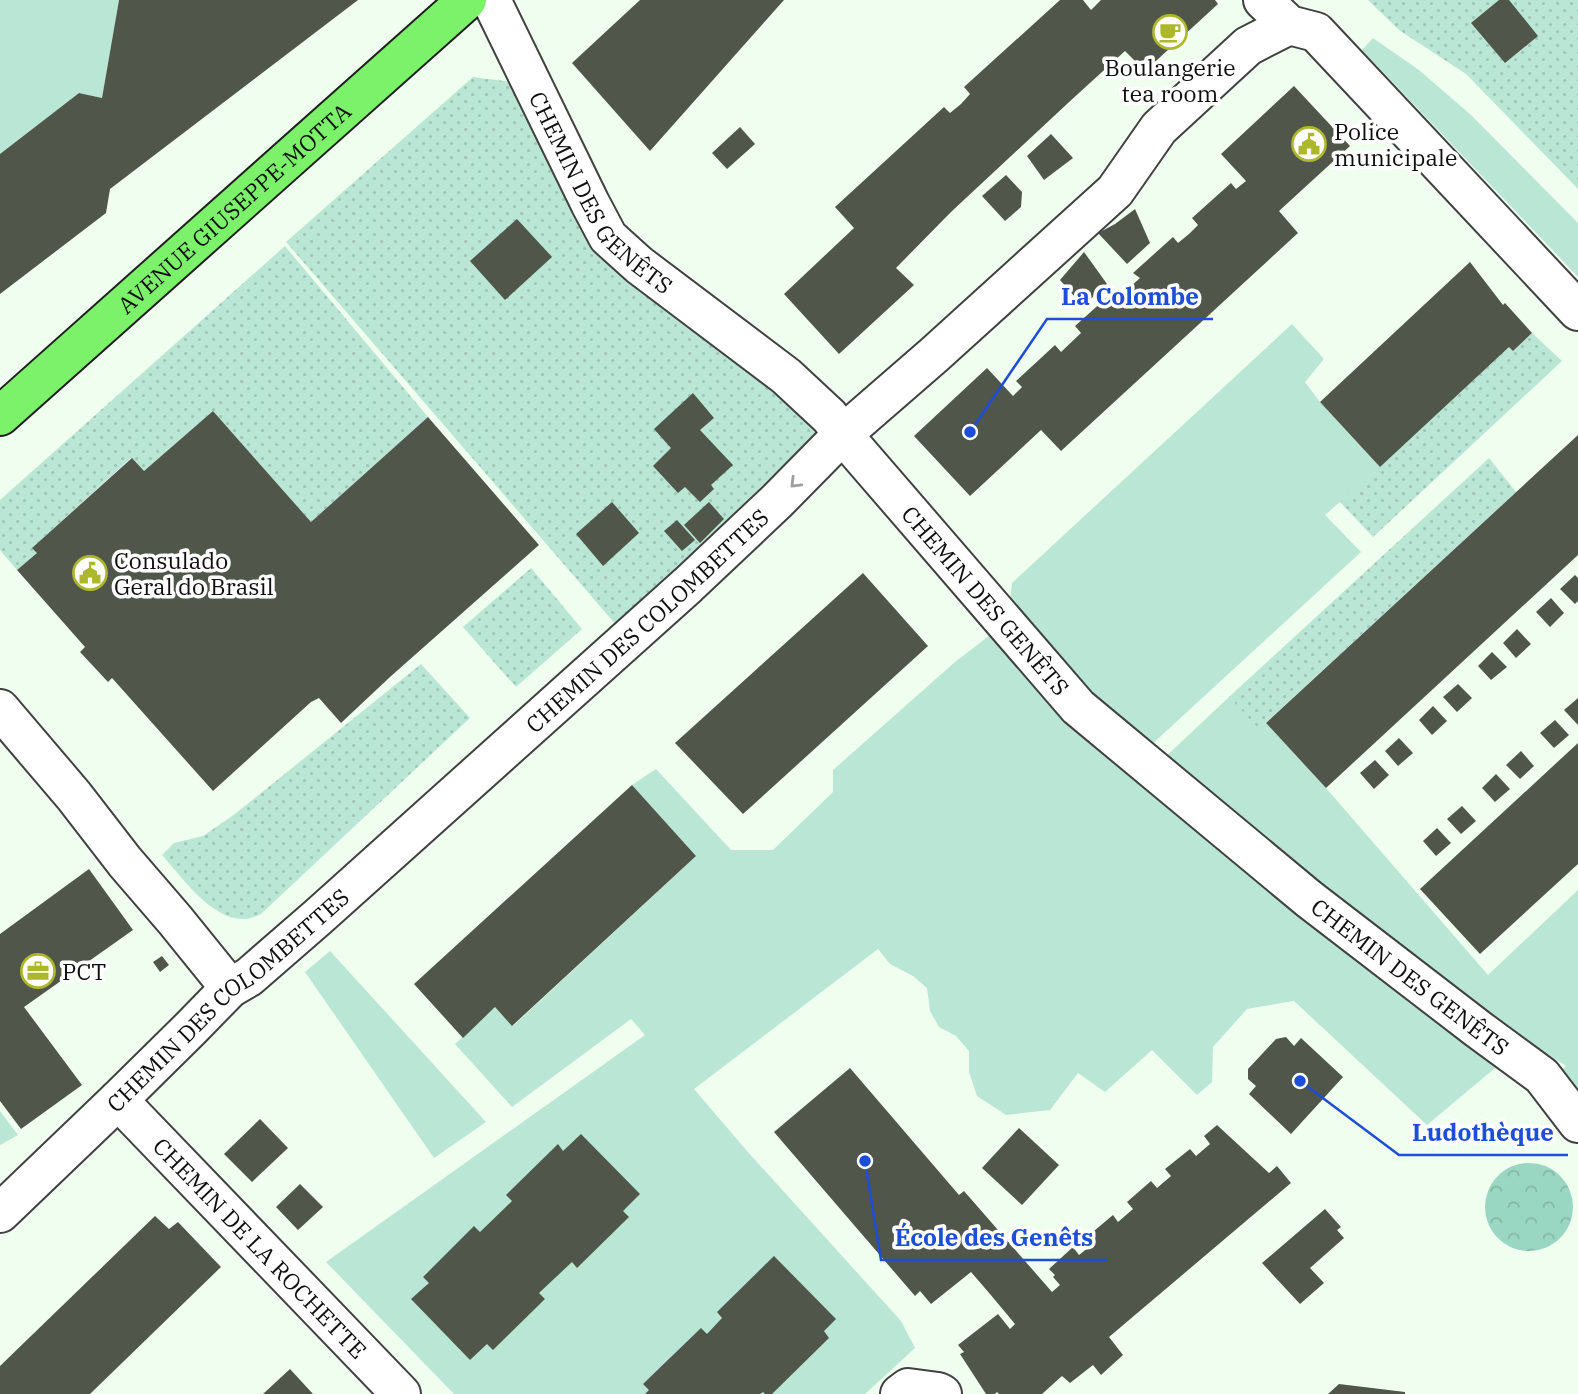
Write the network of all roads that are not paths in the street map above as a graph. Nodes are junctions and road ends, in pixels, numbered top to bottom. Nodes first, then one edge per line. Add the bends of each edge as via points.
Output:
1 (467, 0) edge
2 (491, 0) edge
3 (1276, 12) edge
4 (1578, 311) edge
5 (0, 416) edge
6 (844, 434) junction
7 (0, 709) edge
8 (230, 988) junction
9 (118, 1100) junction
10 (1578, 1123) edge
11 (0, 1213) edge
12 (401, 1394) edge

1 - 5 main road, AVENUE GIUSEPPE-MOTTA
2 - 6 street, CHEMIN DES GENÊTS via 608,237 786,376
3 - 4 street via 1316,32
3 - 6 street, CHEMIN DES COLOMBETTES via 1248,46 1159,128 1115,191
6 -> 8 street, CHEMIN DES COLOMBETTES via 688,585 250,977
6 - 10 street, CHEMIN DES GENÊTS via 1078,706 1309,899 1542,1076
7 - 8 street
8 - 9 street, CHEMIN DES COLOMBETTES
9 - 11 street, CHEMIN DES COLOMBETTES
9 - 12 street, CHEMIN DE LA ROCHETTE

